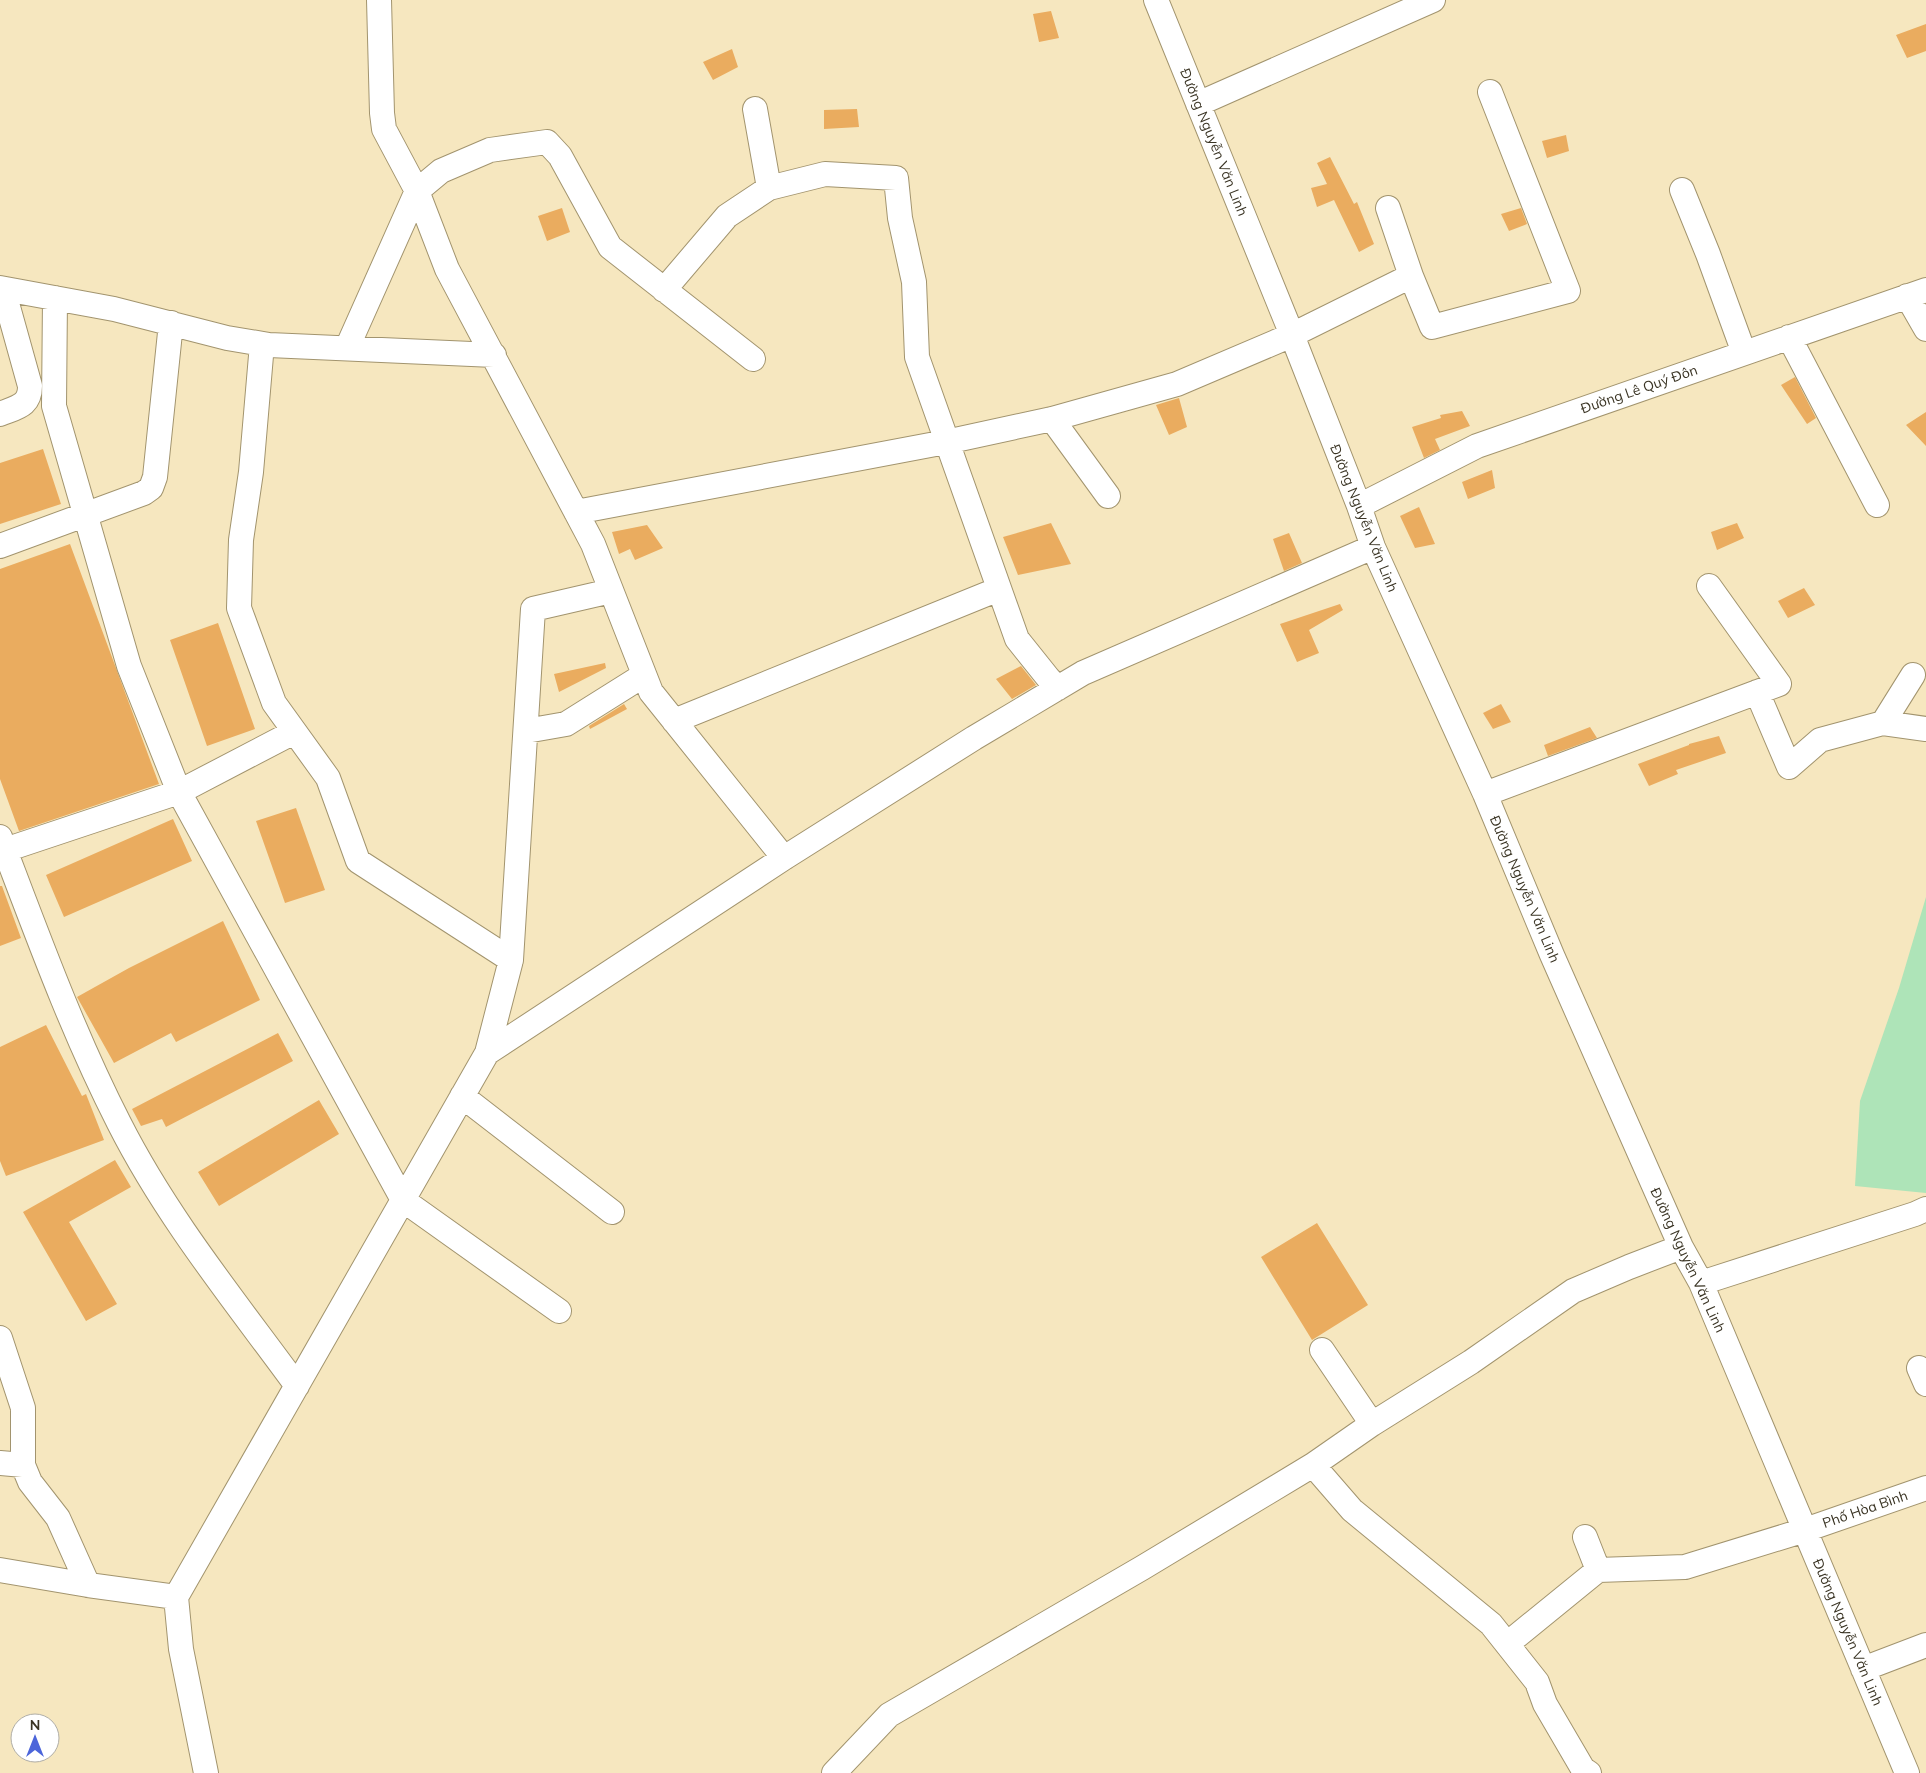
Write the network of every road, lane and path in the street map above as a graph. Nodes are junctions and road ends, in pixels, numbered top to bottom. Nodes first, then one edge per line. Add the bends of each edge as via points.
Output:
1 (379, 0) edge
2 (1156, 0) edge
3 (1433, 0) edge
4 (1490, 92) dead end
5 (1198, 104) junction
6 (755, 109) dead end
7 (769, 188) junction
8 (1682, 190) dead end
9 (417, 191) junction
10 (1388, 208) dead end
11 (1411, 276) junction
12 (1, 289) edge
13 (664, 290) junction
14 (1917, 293) edge
15 (55, 298) junction
16 (171, 323) junction
17 (1926, 329) edge
18 (1292, 335) junction
19 (1789, 337) junction
20 (262, 344) junction
21 (347, 348) junction
22 (1744, 353) junction
23 (494, 355) junction
24 (753, 359) dead end
25 (0, 414) edge
26 (1052, 419) junction
27 (946, 442) junction
28 (1108, 496) dead end
29 (1877, 504) dead end
30 (1360, 506) junction
31 (576, 512) junction
32 (86, 515) junction
33 (0, 546) edge
34 (1373, 547) junction
35 (1709, 586) dead end
36 (999, 589) junction
37 (611, 591) junction
38 (644, 675) junction
39 (1914, 675) dead end
40 (1058, 688) junction
41 (1756, 692) junction
42 (674, 721) junction
43 (1883, 723) junction
44 (1926, 729) edge
45 (526, 731) junction
46 (294, 732) junction
47 (179, 792) junction
48 (1485, 794) junction
49 (2, 844) edge
50 (784, 858) junction
51 (511, 960) junction
52 (487, 1053) junction
53 (462, 1096) junction
54 (403, 1200) junction
55 (1926, 1209) edge
56 (612, 1212) dead end
57 (1681, 1247) junction
58 (1701, 1283) junction
59 (559, 1311) dead end
60 (0, 1338) edge
61 (1322, 1350) dead end
62 (297, 1386) junction
63 (1372, 1424) junction
64 (11, 1464) edge
65 (1313, 1464) junction
66 (1926, 1488) edge
67 (1805, 1530) junction
68 (1585, 1537) dead end
69 (0, 1570) edge
70 (1598, 1570) junction
71 (88, 1585) junction
72 (176, 1597) junction
73 (1507, 1644) junction
74 (1926, 1645) edge
75 (1863, 1669) junction
76 (841, 1771) edge
77 (206, 1773) edge
78 (1589, 1773) edge
79 (1907, 1773) edge

1 - 9 street via 384,129
2 - 5 street, Đường Nguyễn Văn Linh
3 - 5 street
4 - 11 street via 1568,291 1432,327
5 - 18 street, Đường Nguyễn Văn Linh
6 - 7 street
7 - 13 street via 727,216
7 - 27 street via 825,174 896,178 900,218 914,282 917,357
8 - 22 street
9 - 13 street via 441,171 490,150 547,142 560,156 610,247
9 - 21 street
9 - 23 street via 447,269
10 - 11 street
11 - 18 street
12 - 15 street
12 - 25 street via 30,386 30,396 23,404
13 - 24 street
14 - 17 street
14 - 19 street, Đường Lê Quý Đôn
15 - 16 street
15 - 32 street via 54,406
16 - 20 street
16 - 32 street via 155,477 151,488
18 - 26 street via 1177,384
18 - 30 street, Đường Nguyễn Văn Linh
19 - 22 street, Đường Lê Quý Đôn
19 - 29 street
20 - 21 street
20 - 46 street via 251,472 241,540 239,608 274,703
21 - 23 street
22 - 30 street, Đường Lê Quý Đôn via 1477,446
23 - 31 street
26 - 27 street
26 - 28 street
27 - 31 street
27 - 36 street
30 - 34 street, Đường Nguyễn Văn Linh
31 - 37 street via 593,544
32 - 33 street
32 - 47 street via 129,666
34 - 40 street via 1083,673
34 - 48 street, Đường Nguyễn Văn Linh
35 - 41 street via 1779,684
36 - 40 street via 1017,639
36 - 42 street
37 - 38 street
37 - 45 street via 533,609
38 - 42 street via 651,692
38 - 45 street via 566,724
39 - 43 street
40 - 50 street
41 - 43 street via 1789,767 1820,740
41 - 48 street
42 - 50 street
43 - 44 street
45 - 51 street
46 - 47 street
46 - 51 street via 328,778 358,862
47 - 49 street
47 - 54 street
48 - 57 street, Đường Nguyễn Văn Linh
49 - 62 street via 66,1010 119,1124 174,1218
50 - 52 street
51 - 52 street
52 - 53 street
53 - 54 street
53 - 56 street
54 - 59 street
54 - 62 street
55 - 58 street
57 - 58 street, Đường Nguyễn Văn Linh
57 - 63 street via 1573,1291 1471,1362
58 - 67 street, Đường Nguyễn Văn Linh
60 - 64 street via 23,1408
61 - 63 street
62 - 72 street
63 - 65 street
64 - 71 street via 30,1482 58,1518
65 - 73 street via 1352,1510 1491,1624
65 - 76 street via 889,1715
66 - 67 street, Phố Hòa Bình
67 - 70 street, Phố Hòa Bình via 1685,1566
67 - 75 street, Đường Nguyễn Văn Linh
68 - 70 street
69 - 71 street
70 - 73 street
71 - 72 street
72 - 77 street via 181,1649
73 - 78 street via 1537,1682 1545,1704
74 - 75 street
75 - 79 street, Đường Nguyễn Văn Linh

